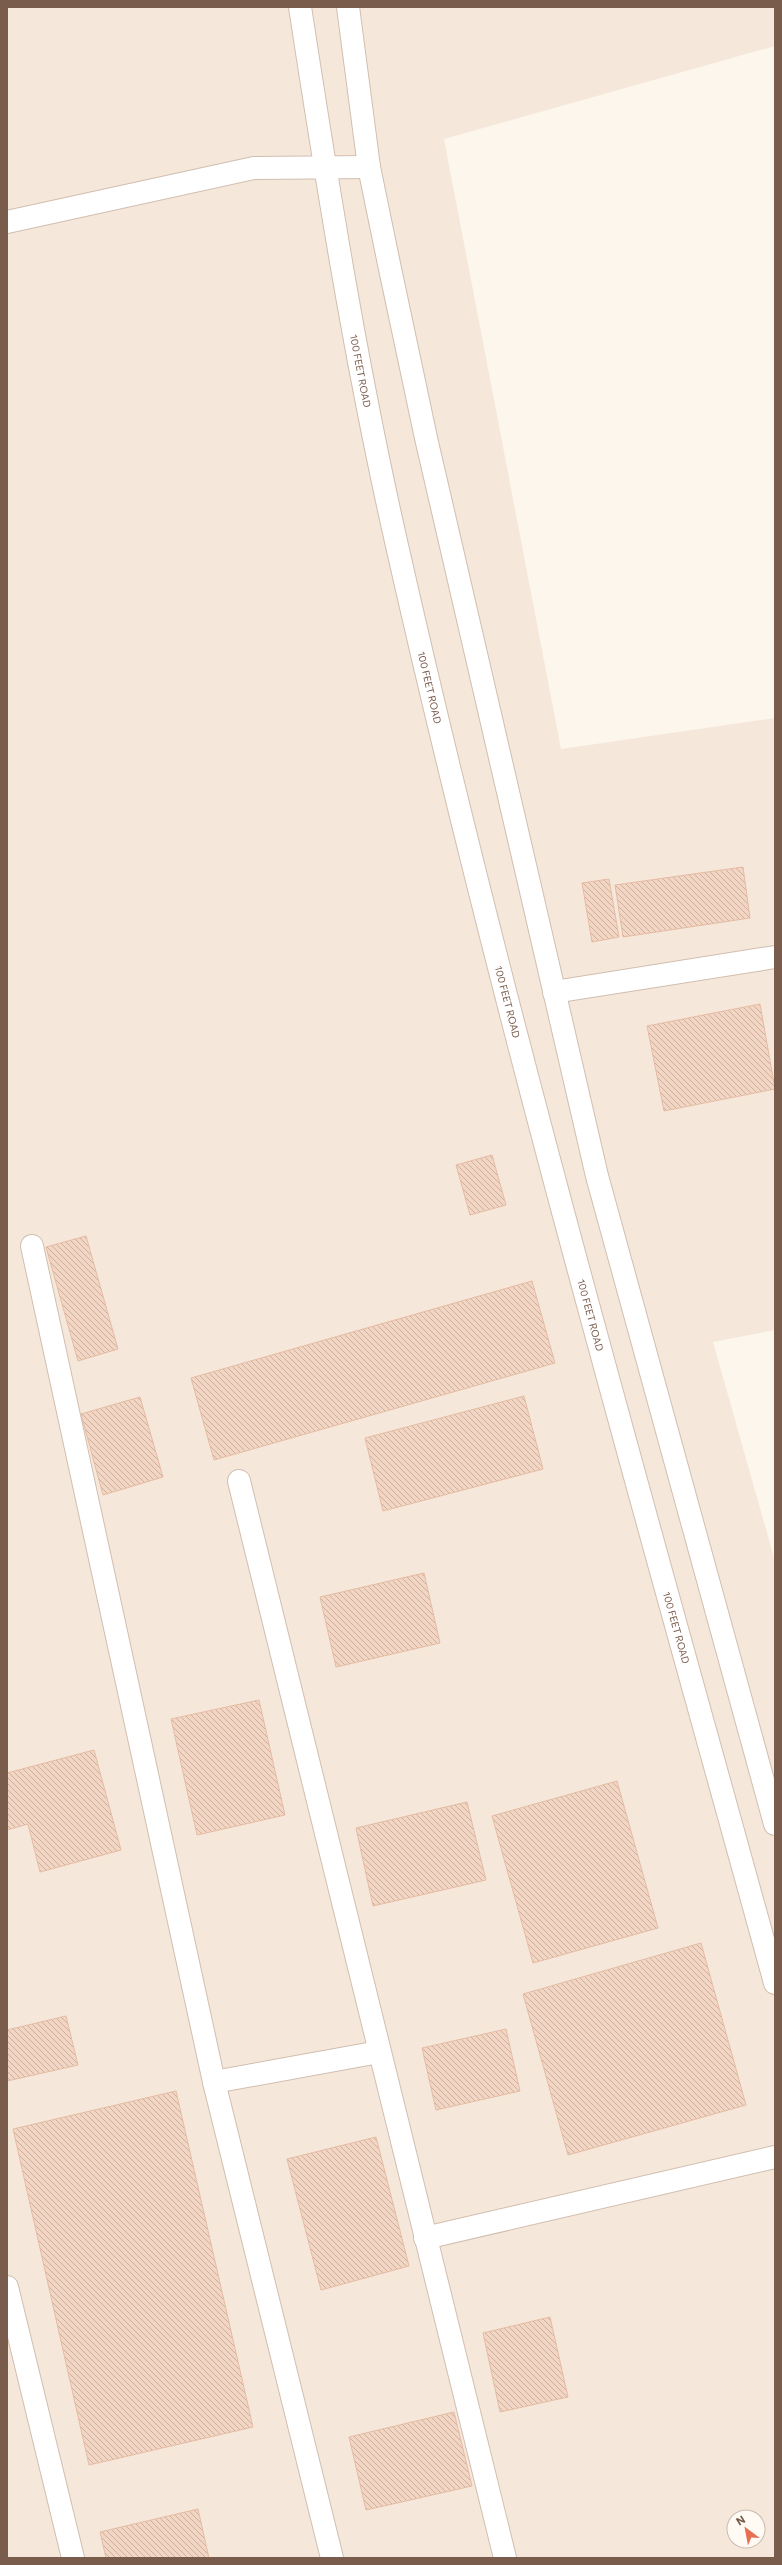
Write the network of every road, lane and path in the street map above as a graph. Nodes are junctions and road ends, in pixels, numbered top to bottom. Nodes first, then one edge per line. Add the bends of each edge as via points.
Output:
1 (300, 7) edge
2 (348, 7) edge
3 (324, 167) junction
4 (369, 167) junction
5 (7, 222) edge
6 (775, 957) edge
7 (554, 992) junction
8 (32, 1246) dead end
9 (239, 1481) dead end
10 (775, 1824) edge
11 (775, 1983) edge
12 (379, 2052) junction
13 (214, 2082) junction
14 (775, 2157) edge
15 (425, 2238) junction
16 (7, 2287) edge
17 (74, 2558) edge
18 (332, 2558) edge
19 (505, 2558) edge

1 - 3 street, 100 FEET ROAD
2 - 4 street
3 - 4 street
3 - 5 street via 254,168
3 - 11 street, 100 FEET ROAD via 397,546 468,846 535,1112
4 - 7 street via 426,438
6 - 7 street
7 - 10 street via 597,1176
8 - 13 street
9 - 12 street
12 - 13 street
12 - 15 street
13 - 18 street
14 - 15 street
15 - 19 street
16 - 17 street

